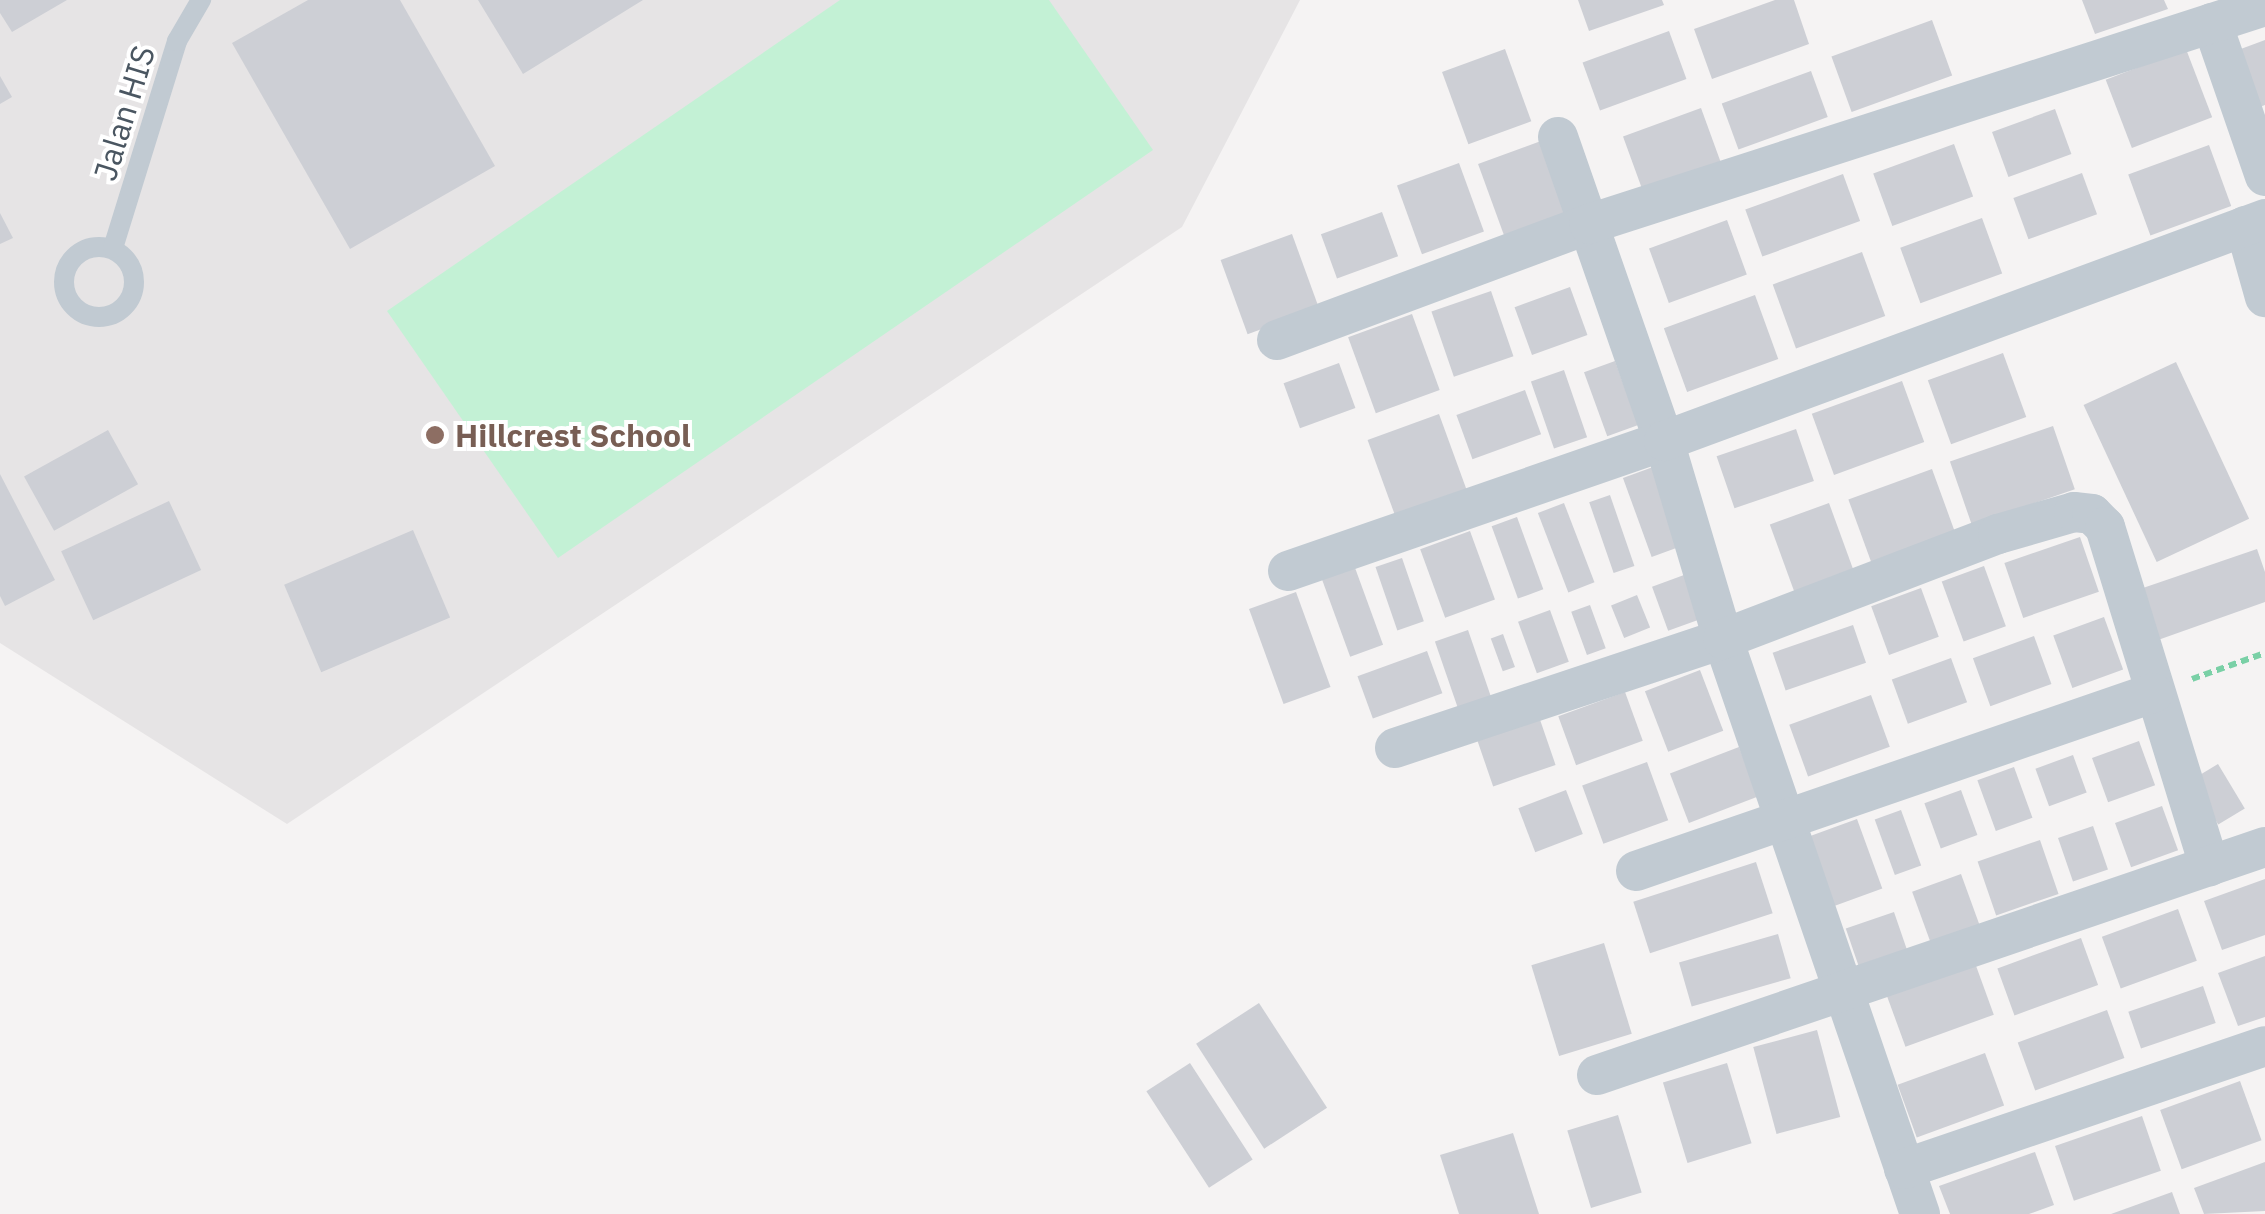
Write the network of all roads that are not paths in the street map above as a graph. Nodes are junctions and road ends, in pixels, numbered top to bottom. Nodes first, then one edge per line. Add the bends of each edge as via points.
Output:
1 (201, 0) edge
2 (2265, 6) edge
3 (2212, 22) junction
4 (1558, 137) dead end
5 (2265, 176) edge
6 (2255, 222) edge
7 (1589, 224) junction
8 (113, 248) dead end
9 (2265, 297) edge
10 (1277, 340) dead end
11 (1664, 442) junction
12 (1288, 571) dead end
13 (1723, 639) junction
14 (2153, 693) junction
15 (1394, 748) dead end
16 (1785, 821) junction
17 (2265, 846) edge
18 (2209, 866) junction
19 (1636, 872) dead end
20 (1843, 993) junction
21 (2265, 1046) edge
22 (1597, 1075) dead end
23 (1904, 1169) junction
24 (1920, 1214) edge

1 - 8 lane, Jalan HIS via 177,41
2 - 3 street
3 - 5 street
3 - 7 street
4 - 7 street
6 - 9 street
6 - 11 street
7 - 10 street
7 - 11 street
11 - 12 street
11 - 13 street
13 - 14 street via 1998,534 2092,514 2105,527
13 - 15 street
13 - 16 street
14 - 16 street
14 - 18 street
16 - 19 street
16 - 20 street
17 - 18 street
18 - 20 street
20 - 22 street
20 - 23 street
21 - 23 street
23 - 24 street

